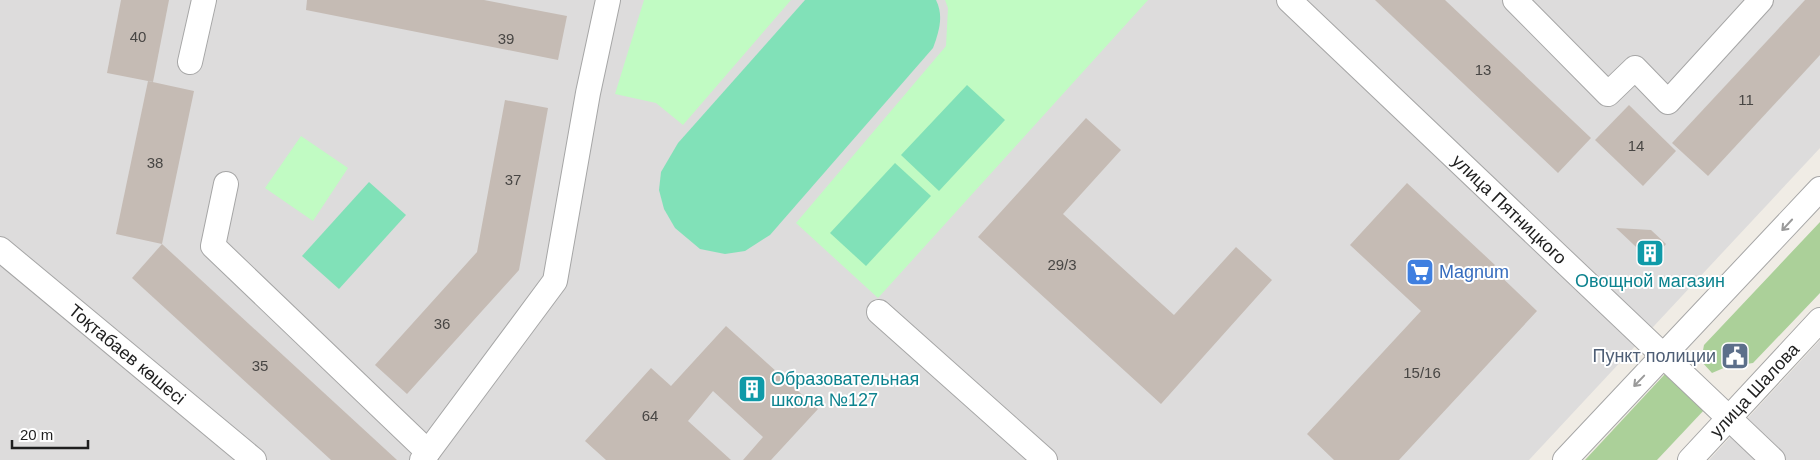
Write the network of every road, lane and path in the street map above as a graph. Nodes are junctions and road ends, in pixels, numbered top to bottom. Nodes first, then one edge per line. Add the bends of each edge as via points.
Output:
1 (204, 0) edge
2 (607, 0) edge
3 (1289, 0) edge
4 (1516, 0) edge
5 (1761, 0) edge
6 (190, 62) dead end
7 (226, 184) dead end
8 (1820, 189) edge
9 (0, 249) edge
10 (879, 312) dead end
11 (1820, 320) edge
12 (1664, 356) junction
13 (1729, 419) junction
14 (425, 456) edge
15 (254, 460) edge
16 (1045, 460) edge
17 (1565, 460) edge
18 (1690, 460) edge
19 (1773, 460) edge

1 - 6 street
2 - 14 street via 555,281
3 - 12 street, улица Пятницкого
4 - 5 street via 1608,94 1635,68 1668,102
7 - 14 street via 213,246
8 -> 12 street
9 - 15 street, Тоқтабаев көшесі
10 - 16 street
11 - 13 street, улица Шалова
12 - 13 street, улица Пятницкого
12 -> 17 street
13 - 18 street, улица Шалова
13 - 19 street, улица Пятницкого

